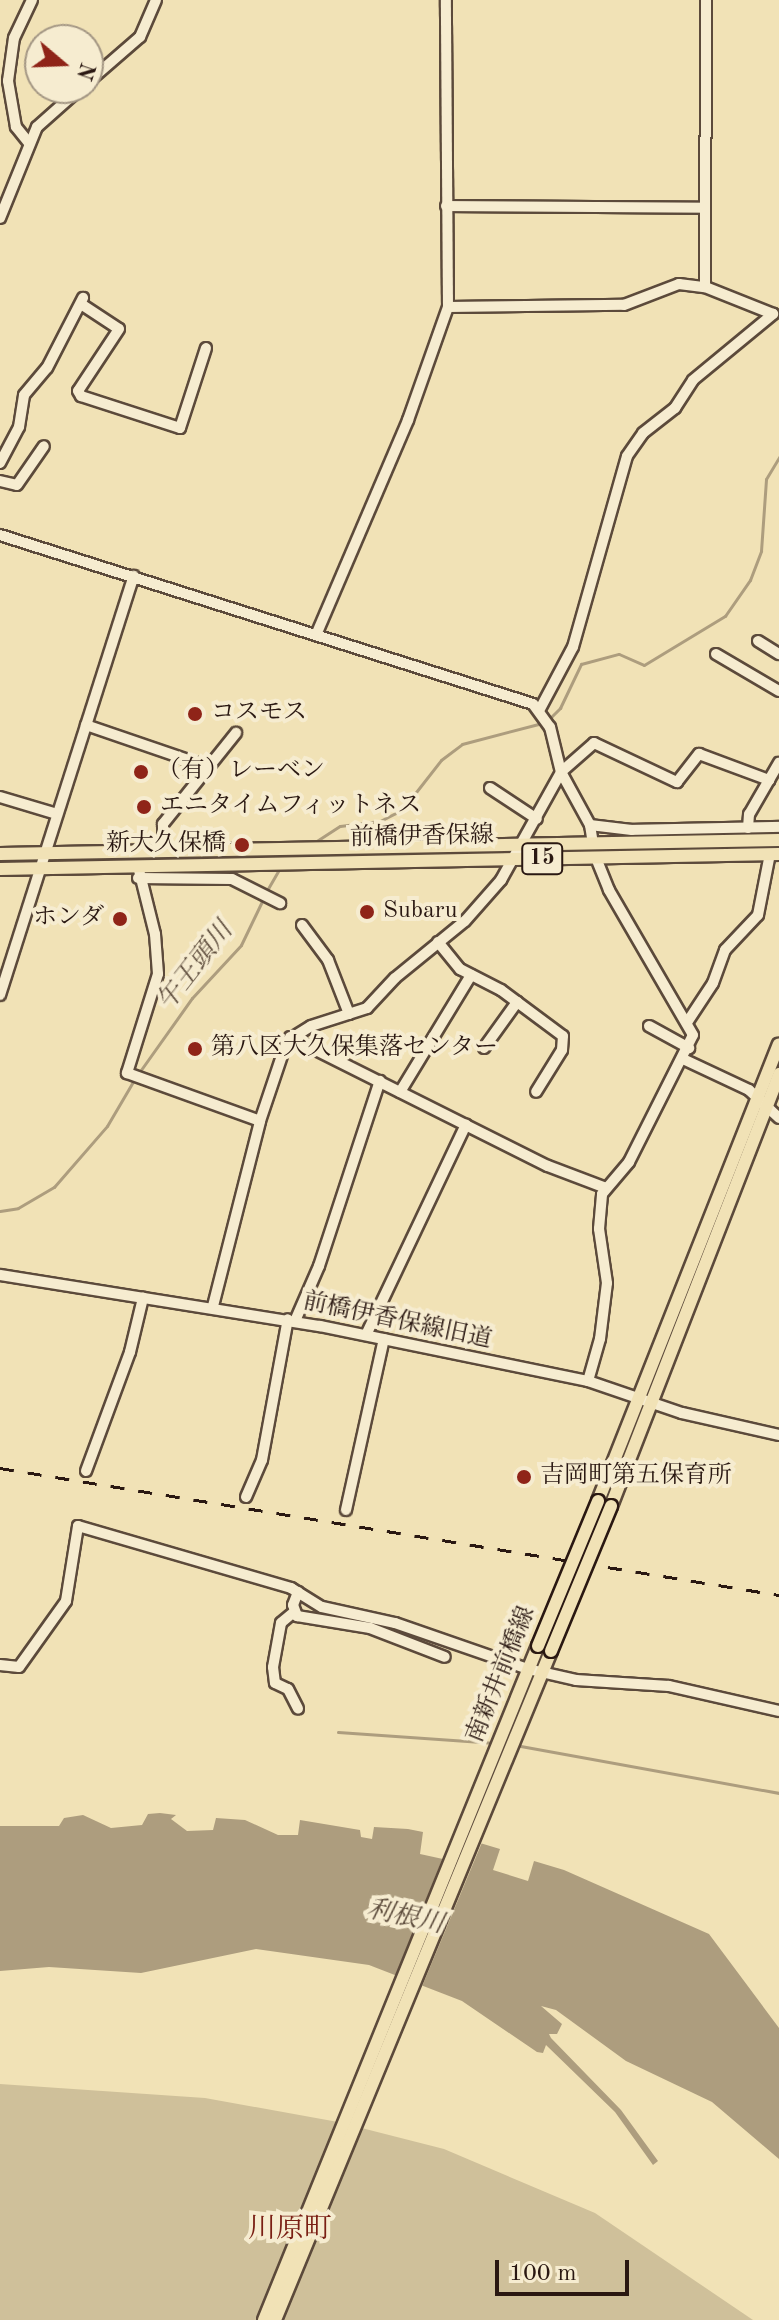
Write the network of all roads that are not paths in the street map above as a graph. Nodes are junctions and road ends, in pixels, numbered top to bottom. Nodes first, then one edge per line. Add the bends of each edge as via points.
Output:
1 (32, 0) edge
2 (156, 0) edge
3 (446, 0) edge
4 (706, 0) edge
5 (5, 56) edge
6 (104, 68) edge
7 (62, 104) edge
8 (29, 143) junction
9 (446, 206) junction
10 (705, 208) junction
11 (0, 218) edge
12 (705, 287) junction
13 (448, 307) junction
14 (776, 313) edge
15 (206, 348) dead end
16 (44, 446) dead end
17 (0, 463) edge
18 (1, 485) edge
19 (0, 535) edge
20 (134, 576) junction
21 (316, 635) junction
22 (758, 641) dead end
23 (716, 654) dead end
24 (779, 654) edge
25 (779, 691) edge
26 (542, 711) junction
27 (86, 725) junction
28 (236, 733) dead end
29 (779, 763) edge
30 (209, 767) junction
31 (561, 772) junction
32 (769, 780) junction
33 (490, 788) dead end
34 (0, 797) edge
35 (57, 814) junction
36 (537, 819) junction
37 (590, 825) junction
38 (779, 827) edge
39 (748, 828) junction
40 (779, 840) edge
41 (522, 844) junction
42 (593, 844) junction
43 (163, 852) junction
44 (45, 853) junction
45 (0, 854) edge
46 (774, 854) edge
47 (596, 857) junction
48 (513, 859) junction
49 (40, 868) junction
50 (0, 869) edge
51 (138, 872) junction
52 (280, 903) dead end
53 (302, 925) dead end
54 (438, 942) junction
55 (471, 975) junction
56 (0, 995) edge
57 (517, 1002) junction
58 (349, 1014) junction
59 (688, 1021) junction
60 (649, 1026) dead end
61 (290, 1037) junction
62 (779, 1045) edge
63 (484, 1048) dead end
64 (689, 1048) junction
65 (683, 1059) junction
66 (779, 1074) edge
67 (380, 1081) junction
68 (400, 1092) junction
69 (536, 1092) dead end
70 (762, 1102) junction
71 (779, 1118) edge
72 (260, 1121) junction
73 (466, 1124) junction
74 (606, 1188) junction
75 (0, 1275) edge
76 (143, 1298) junction
77 (213, 1306) junction
78 (292, 1320) junction
79 (366, 1335) junction
80 (384, 1339) junction
81 (588, 1381) junction
82 (640, 1398) junction
83 (653, 1402) junction
84 (779, 1435) edge
85 (86, 1471) dead end
86 (246, 1497) dead end
87 (346, 1510) dead end
88 (298, 1592) junction
89 (294, 1612) junction
90 (445, 1657) dead end
91 (0, 1665) edge
92 (528, 1669) junction
93 (542, 1673) junction
94 (298, 1709) dead end
95 (779, 1711) edge
96 (264, 2320) edge
97 (275, 2320) edge

1 - 5 street
2 - 6 street via 140,37
3 - 9 street
4 - 10 street
5 - 8 street via 13,119
7 - 8 street
8 - 11 street
9 - 10 street
9 - 13 street
10 - 12 street
12 - 13 street via 679,284 624,305
12 - 14 street
13 - 21 street via 408,420
14 - 26 street via 693,380 675,408 643,433 627,456 573,647
15 - 17 street via 180,428 81,396 78,391 119,329 82,301 47,368 24,395 19,425
16 - 18 street via 17,485
19 - 20 street
20 - 21 street
20 - 27 street
21 - 26 street
22 - 24 street
23 - 25 street
26 - 31 street
27 - 30 street
27 - 35 street
28 - 30 street
29 - 32 street
30 - 43 street via 163,824
31 - 32 street via 594,743 677,782 695,754
31 - 36 street
31 - 37 street
32 - 39 street via 749,814
33 - 36 street
34 - 35 street
35 - 44 street
36 - 41 street
37 - 39 street via 632,830
37 - 42 street
38 - 39 street
40 - 42 main road, 前橋伊香保線 / 15
41 - 42 main road, 前橋伊香保線 / 15
41 - 43 main road, 前橋伊香保線 / 15
41 - 48 street
43 - 44 main road, 15
44 - 45 main road, 15
44 - 49 street
46 - 47 main road, 前橋伊香保線 / 15
46 - 59 street via 758,915 725,950 713,983
47 - 48 main road, 前橋伊香保線 / 15
47 - 59 street via 609,890
48 - 51 main road, 前橋伊香保線 / 15 via 270,862
48 - 54 street via 468,917
49 - 50 main road, 15
49 - 51 main road, 15
49 - 56 street
51 - 52 street via 232,879
51 - 72 street via 155,934 158,974 129,1056 130,1074
53 - 58 street via 328,960
54 - 55 street
54 - 58 street via 367,1008
55 - 57 street
55 - 68 street
57 - 63 street
57 - 69 street via 564,1039
58 - 61 street
59 - 64 street via 693,1035
60 - 64 street
61 - 67 street
61 - 72 street
62 - 70 main road, 南新井前橋線
64 - 65 street
65 - 70 street
65 - 74 street via 629,1162
66 - 70 main road, 南新井前橋線
67 - 68 street
67 - 78 street via 319,1266
68 - 73 street
70 - 71 street
70 - 82 main road, 南新井前橋線
70 - 83 main road, 南新井前橋線
72 - 77 street
73 - 74 street via 548,1166
73 - 79 street
74 - 81 street via 598,1218 607,1283 605,1311
75 - 76 street, 前橋伊香保線旧道
76 - 77 street, 前橋伊香保線旧道
76 - 85 street via 130,1352
77 - 78 street, 前橋伊香保線旧道
78 - 79 street, 前橋伊香保線旧道
78 - 86 street via 262,1460
79 - 80 street, 前橋伊香保線旧道
80 - 81 street, 前橋伊香保線旧道
80 - 87 street
81 - 82 street, 前橋伊香保線旧道
82 - 83 street, 前橋伊香保線旧道
82 - 92 main road, 南新井前橋線, bridge
83 - 84 street, 前橋伊香保線旧道
83 - 93 main road, 南新井前橋線, bridge
88 - 89 street
88 - 91 street via 78,1526 66,1601 19,1667
88 - 92 street via 331,1609 395,1623
89 - 90 street via 309,1620 370,1628
89 - 94 street via 281,1623 273,1667 275,1683 288,1689
92 - 93 street
92 - 96 main road, 南新井前橋線
93 - 95 street via 669,1686
93 - 97 main road, 南新井前橋線

